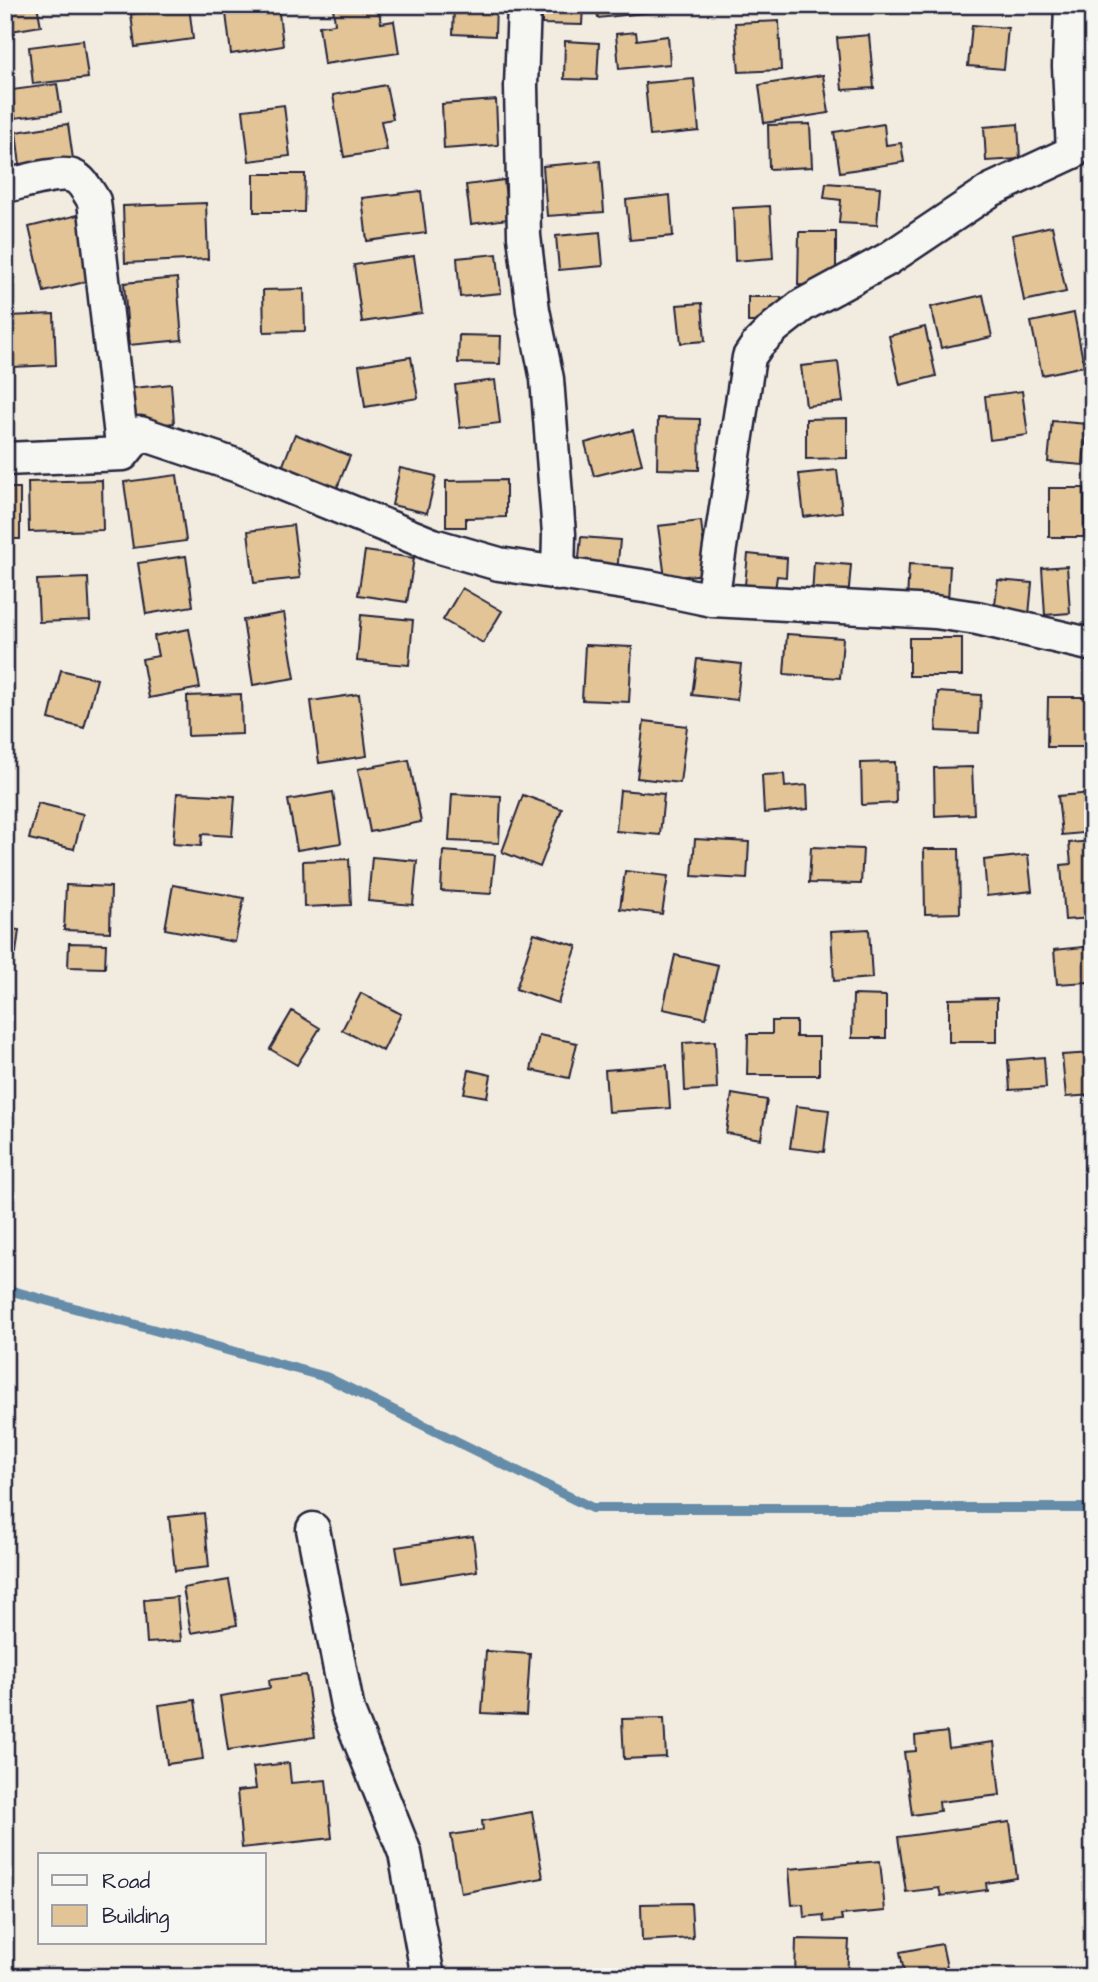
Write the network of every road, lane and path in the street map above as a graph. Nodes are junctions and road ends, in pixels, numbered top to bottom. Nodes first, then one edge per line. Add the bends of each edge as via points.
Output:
1 (524, 5) edge
2 (1071, 5) edge
3 (1093, 121) edge
4 (1073, 152) junction
5 (5, 186) edge
6 (123, 454) junction
7 (5, 459) edge
8 (558, 574) junction
9 (712, 600) junction
10 (1093, 645) edge
11 (313, 1529) dead end
12 (428, 1977) edge

1 - 8 street via 524,236 547,379
2 - 4 street
3 - 4 street
4 - 9 street via 990,190 888,259 803,305 758,344 749,357
5 - 6 street via 74,176 94,201
6 - 7 street
6 - 8 street via 140,433 238,466 433,545 499,564
8 - 9 street
9 - 10 street via 935,612
11 - 12 street via 348,1712 405,1853

